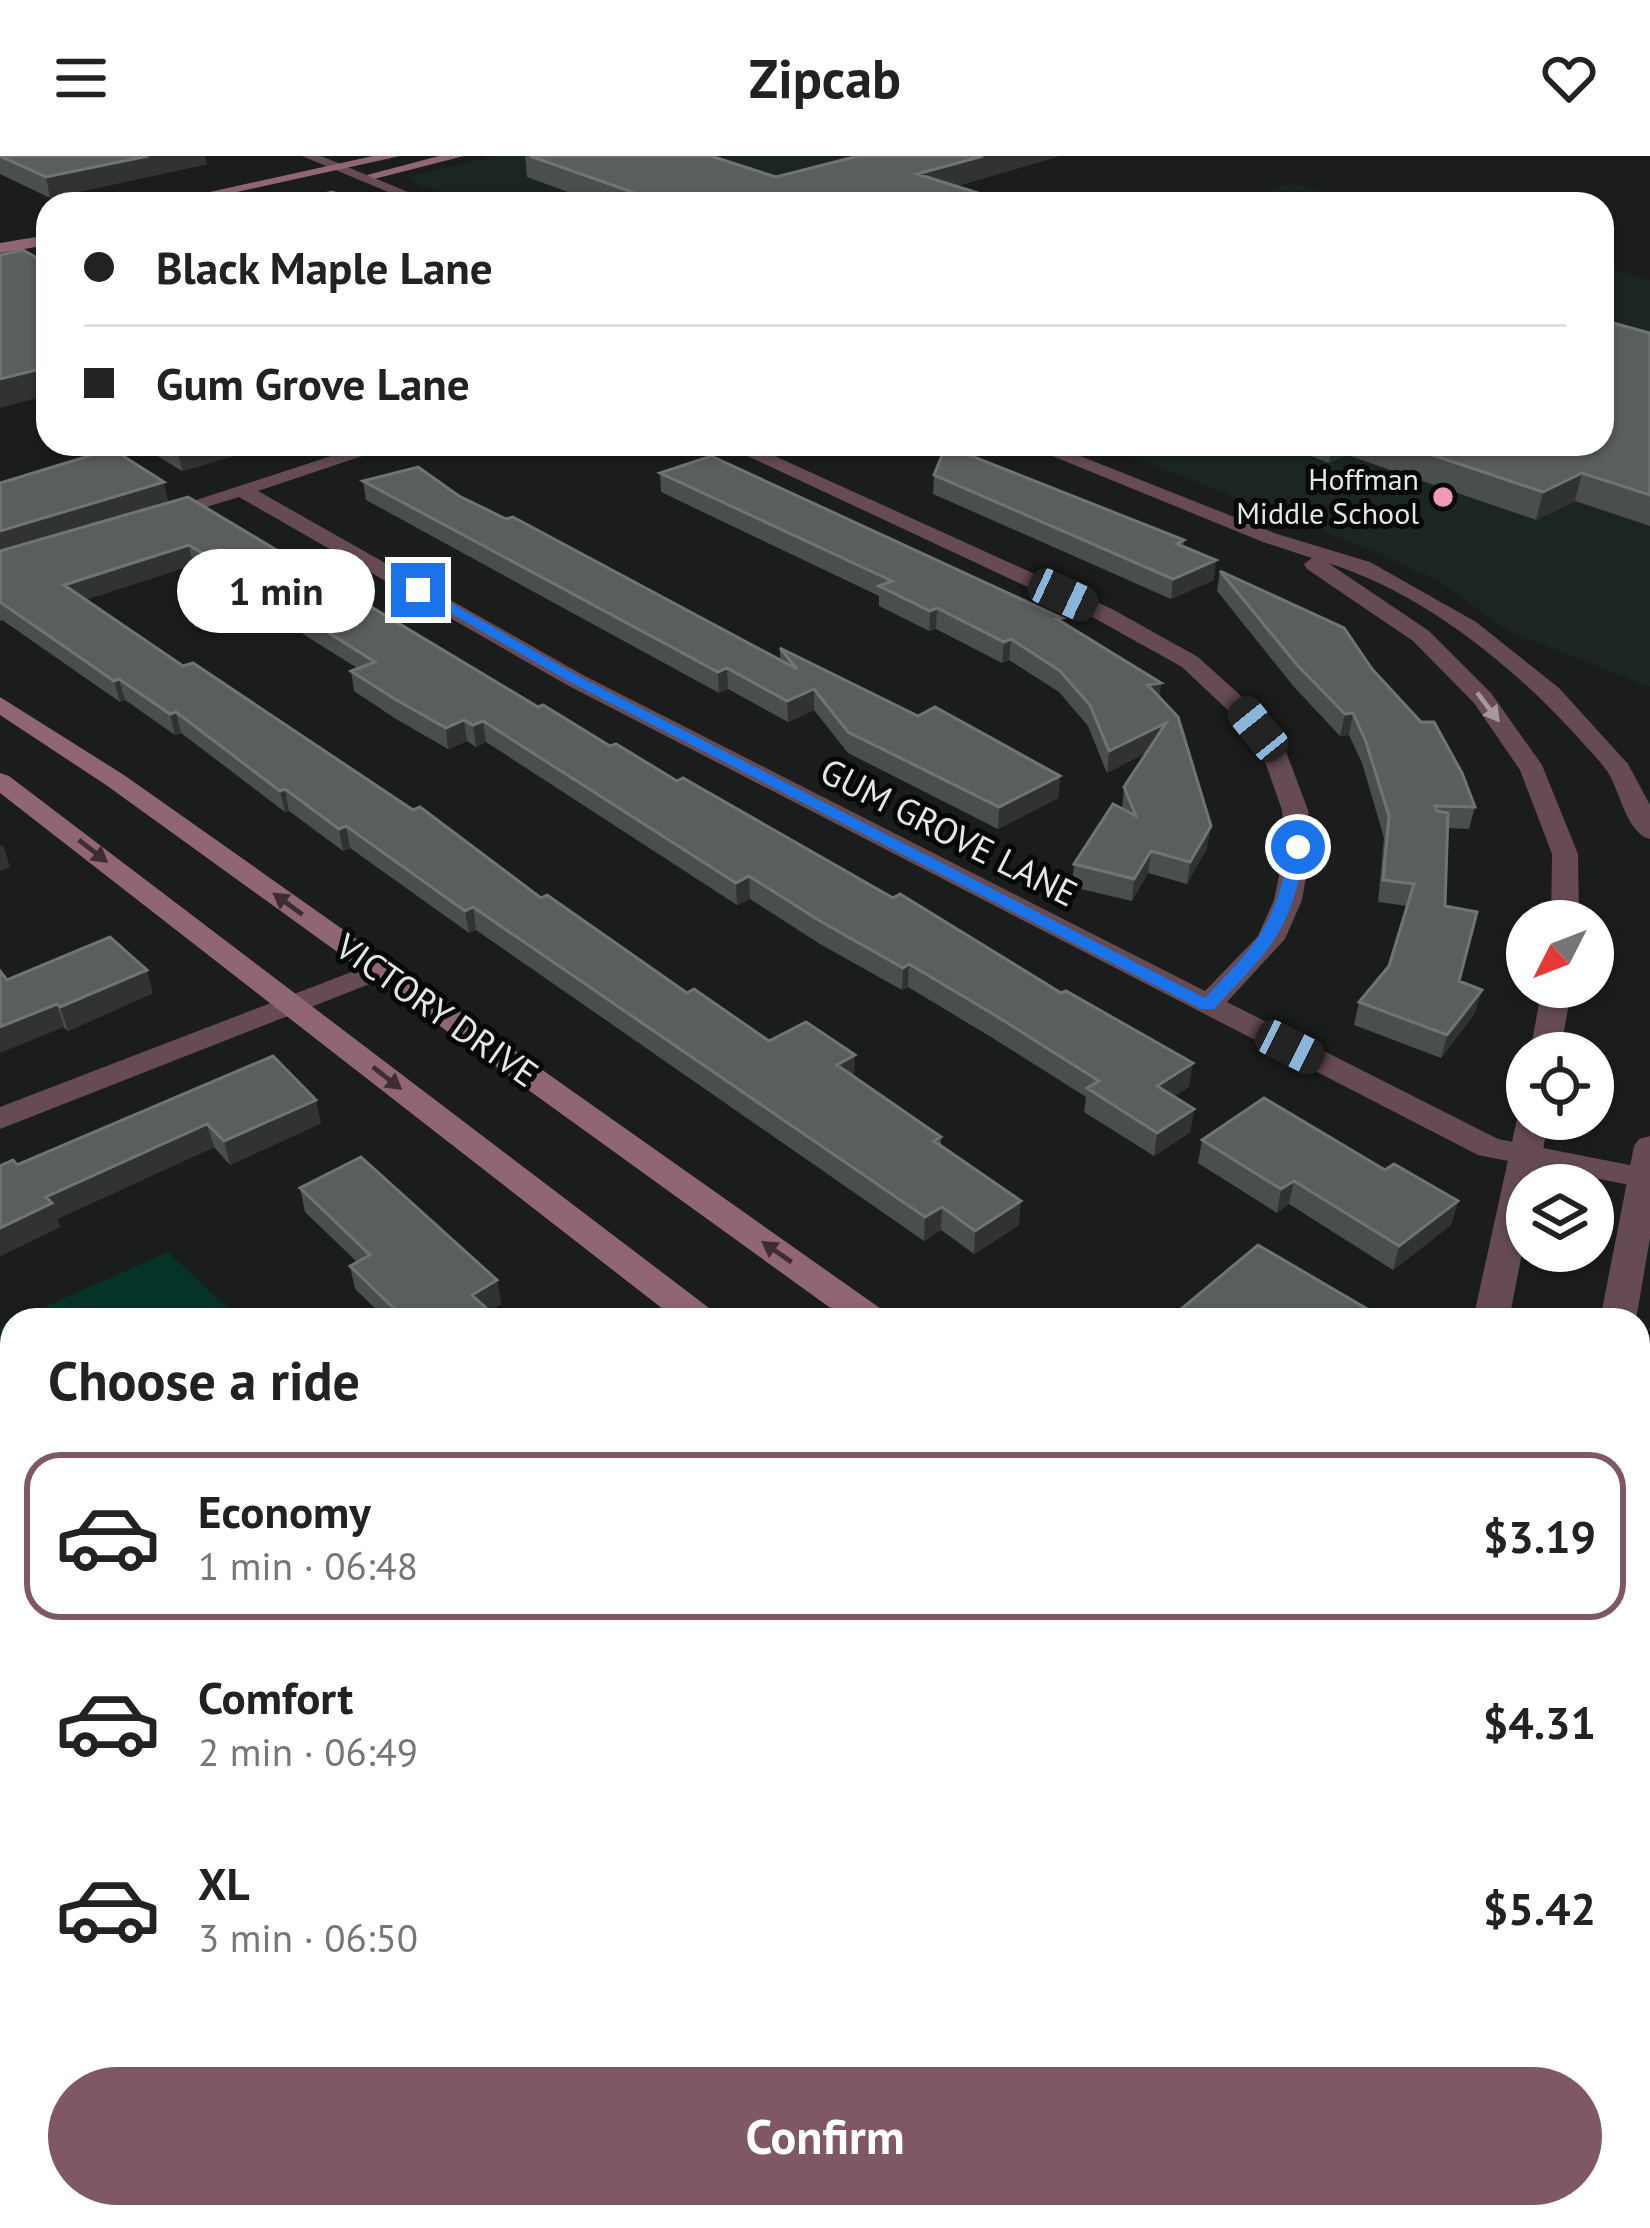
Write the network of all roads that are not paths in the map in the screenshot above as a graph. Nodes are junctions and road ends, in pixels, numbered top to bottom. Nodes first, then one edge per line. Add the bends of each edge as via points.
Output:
1 (310, 156) edge
2 (393, 156) edge
3 (457, 156) edge
4 (340, 168) junction
5 (364, 178) junction
6 (221, 192) edge
7 (296, 192) edge
8 (400, 192) edge
9 (36, 226) edge
10 (0, 231) edge
11 (36, 242) edge
12 (0, 248) edge
13 (350, 456) edge
14 (758, 456) edge
15 (1063, 456) edge
16 (241, 490) junction
17 (132, 524) edge
18 (1270, 538) junction
19 (1362, 567) junction
20 (1336, 577) junction
21 (1506, 657) junction
22 (1451, 666) junction
23 (0, 704) edge
24 (0, 781) edge
25 (1650, 831) edge
26 (1564, 900) edge
27 (380, 970) junction
28 (294, 1006) junction
29 (1208, 1006) junction
30 (0, 1119) edge
31 (1530, 1140) edge
32 (1527, 1156) junction
33 (1648, 1162) edge
34 (685, 1308) edge
35 (855, 1308) edge
36 (1494, 1308) edge
37 (1620, 1308) edge

1 - 4 street
2 - 4 main road
3 - 5 main road
4 - 5 street
4 - 6 main road
5 - 7 main road
5 - 8 street
9 - 10 main road
11 - 12 main road
13 - 16 street
14 - 29 street via 1104,614 1190,662 1274,749 1295,810 1288,900 1270,939
15 - 18 street
16 - 17 street
16 - 29 street, GUM GROVE LANE via 575,680
18 - 19 street
18 - 20 street
19 - 20 street
19 - 21 street
20 - 22 street
21 - 22 street
21 - 25 street via 1551,692 1619,769
22 -> 26 street via 1533,770 1565,854
27 -> 23 main road, VICTORY DRIVE
24 -> 28 main road
27 - 28 street
35 -> 27 main road, VICTORY DRIVE
28 - 30 street
28 -> 34 main road
29 - 32 street, GUM GROVE LANE via 1489,1148
31 - 32 street
32 - 33 street, GUM GROVE LANE
32 - 36 street
33 - 37 street

